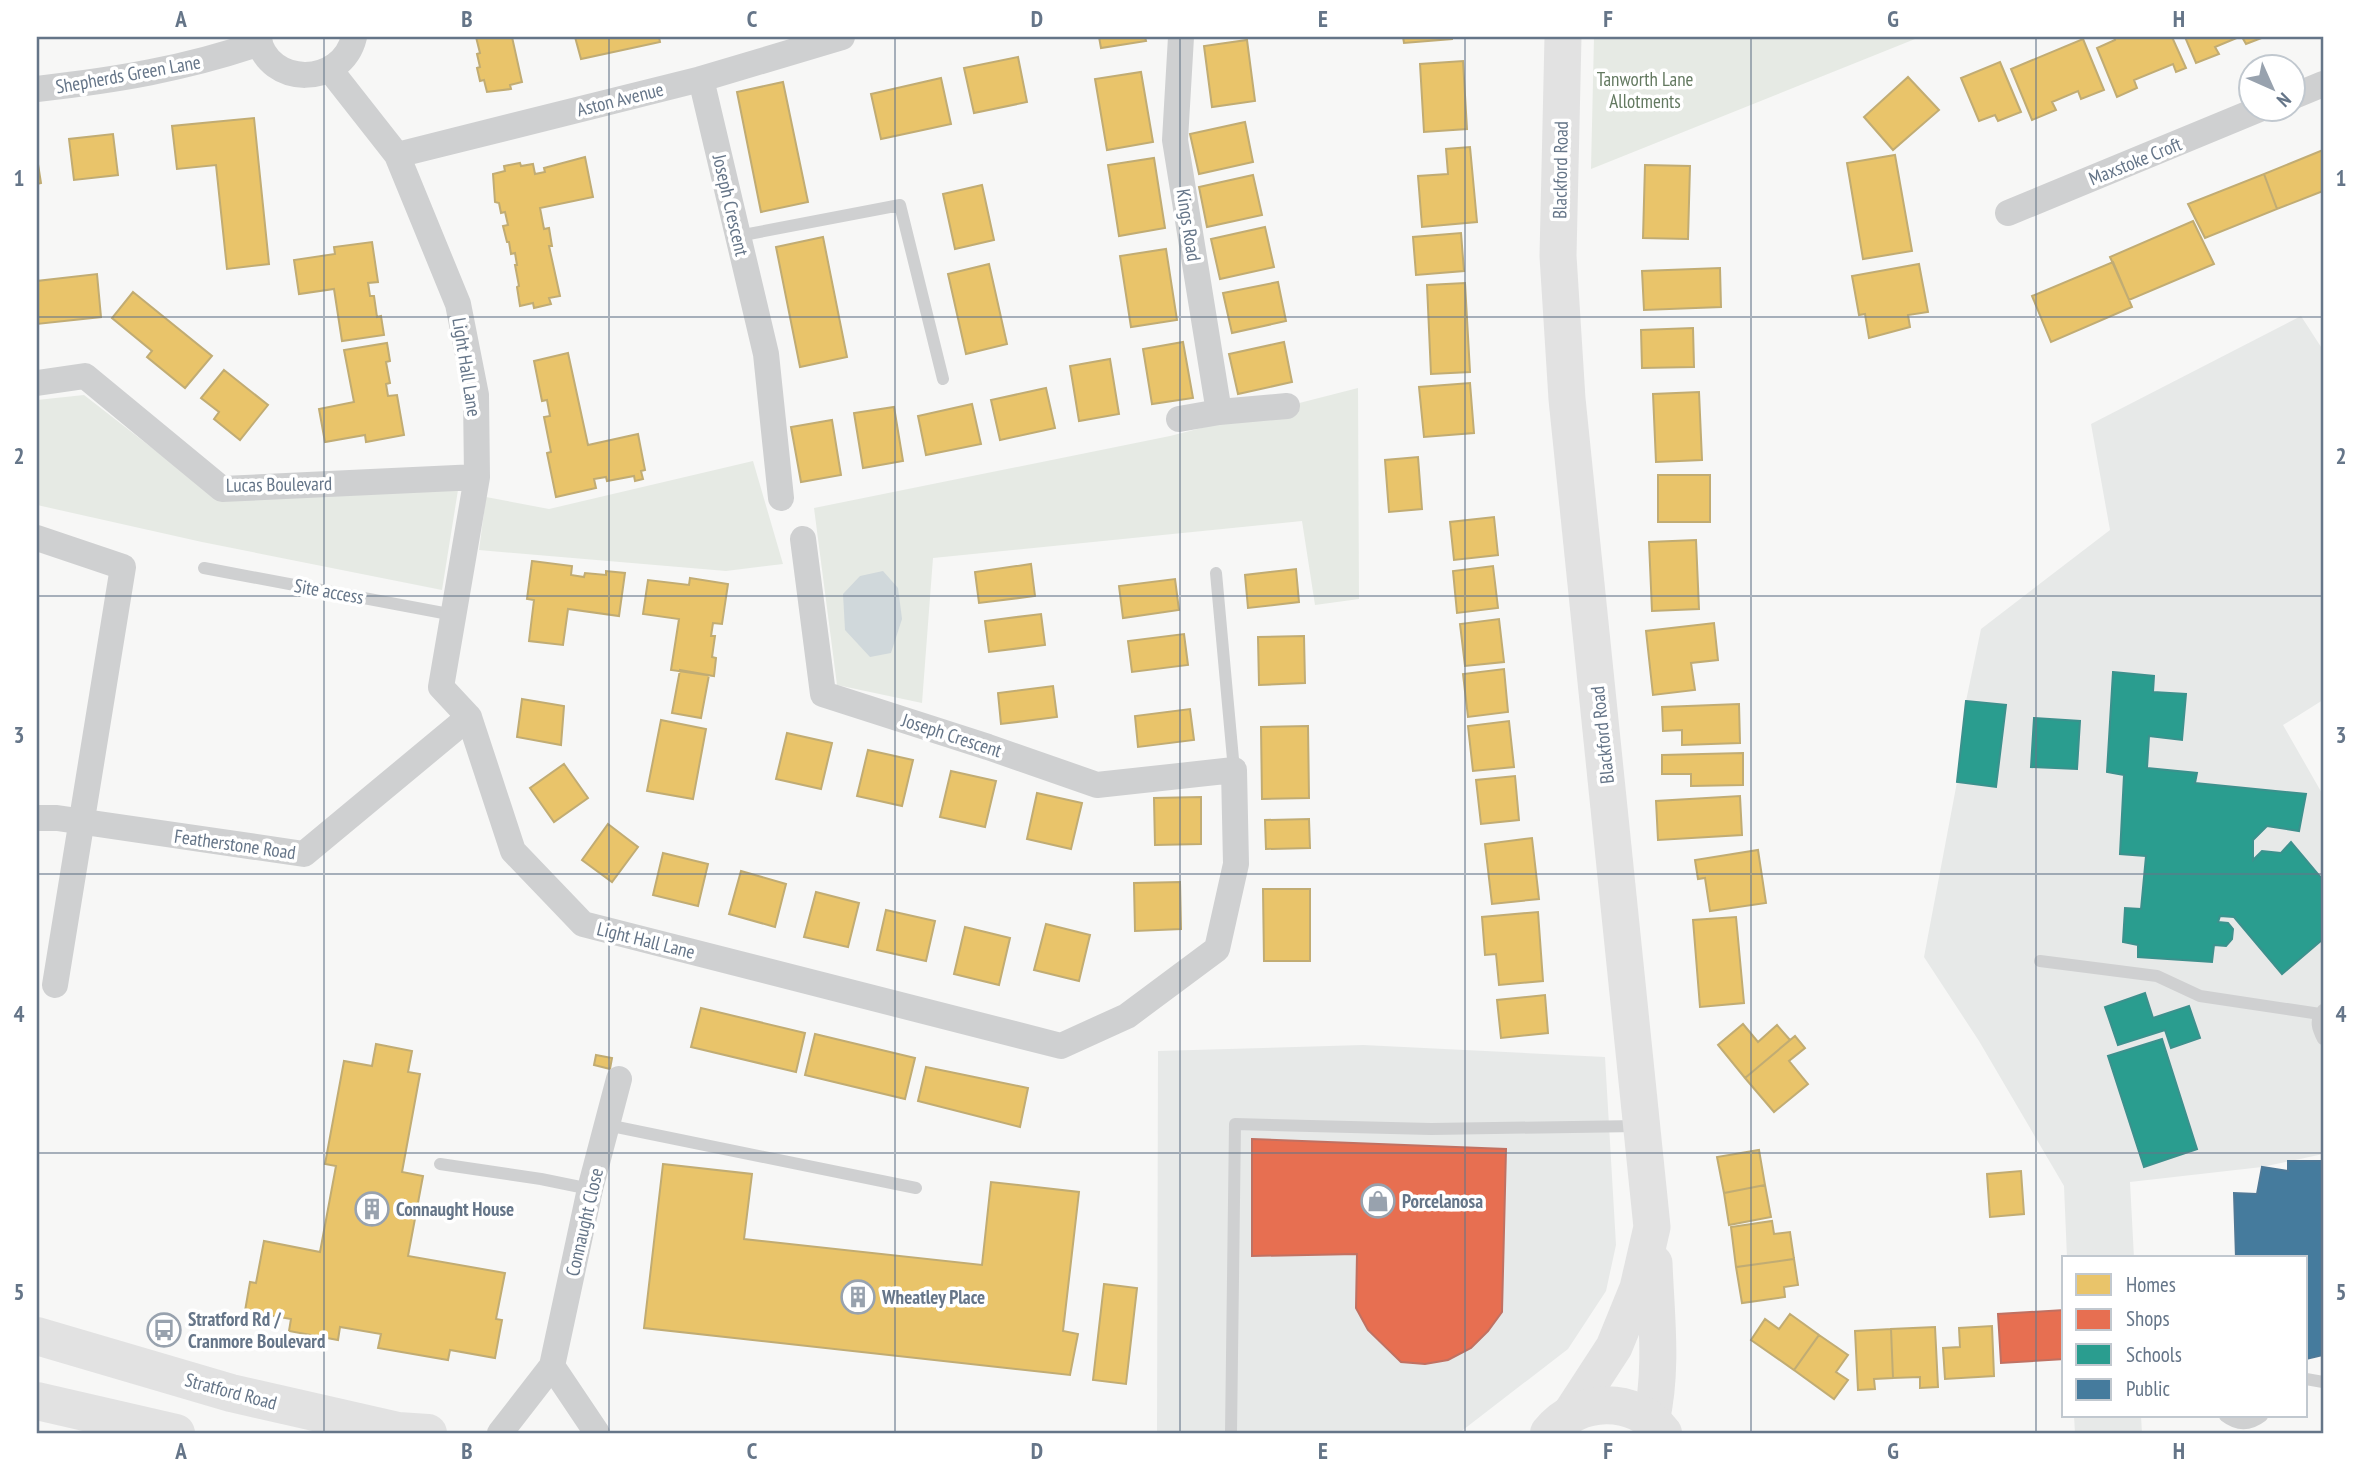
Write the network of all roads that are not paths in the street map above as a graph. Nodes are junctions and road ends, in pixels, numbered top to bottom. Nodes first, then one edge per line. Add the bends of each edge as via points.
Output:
1 (354, 37) edge
2 (842, 37) edge
3 (1181, 37) edge
4 (1563, 37) edge
5 (259, 40) edge
6 (331, 71) junction
7 (701, 79) junction
8 (37, 89) edge
9 (2238, 118) edge
10 (397, 155) junction
11 (2007, 213) dead end
12 (738, 236) junction
13 (943, 379) dead end
14 (37, 383) edge
15 (1287, 406) dead end
16 (1219, 412) junction
17 (1179, 419) dead end
18 (477, 477) junction
19 (781, 498) dead end
20 (37, 538) edge
21 (803, 539) dead end
22 (204, 568) dead end
23 (1216, 573) dead end
24 (454, 615) junction
25 (469, 717) junction
26 (1234, 770) junction
27 (37, 818) edge
28 (81, 822) junction
29 (2040, 961) dead end
30 (55, 985) dead end
31 (2321, 1012) edge
32 (2323, 1039) edge
33 (619, 1079) dead end
34 (607, 1125) junction
35 (1642, 1125) junction
36 (440, 1164) dead end
37 (916, 1188) dead end
38 (590, 1189) junction
39 (1652, 1227) junction
40 (37, 1336) edge
41 (551, 1366) junction
42 (37, 1401) edge
43 (2228, 1418) edge
44 (2259, 1418) edge
45 (1554, 1426) edge
46 (1661, 1429) edge
47 (1231, 1431) edge
48 (176, 1433) edge
49 (428, 1433) edge
50 (500, 1433) edge
51 (597, 1433) edge

1 - 6 street via 347,55
2 - 7 street, Aston Avenue
3 - 16 street, Kings Road via 1175,140
4 - 35 main road, Blackford Road via 1558,256 1567,399
5 - 6 street via 272,62 292,74
5 - 8 street, Shepherds Green Lane via 213,59 132,77
6 - 10 street, Light Hall Lane
7 - 10 street, Aston Avenue
7 - 12 street, Joseph Crescent
9 - 11 street, Maxstoke Croft
10 - 18 street, Light Hall Lane via 458,304 475,395
12 - 13 lane via 900,205
12 - 19 street, Joseph Crescent via 766,354
14 - 18 street, Lucas Boulevard via 85,376 222,489
15 - 16 street
16 - 17 street
18 - 24 street, Light Hall Lane
20 - 28 street via 123,567
21 - 26 street, Joseph Crescent via 823,694 1097,785
22 - 24 lane, Site access
23 - 26 lane
24 - 25 street, Light Hall Lane via 441,687
25 - 26 street, Light Hall Lane via 513,851 583,924 1061,1046 1127,1016 1217,949 1236,864
25 - 28 street, Featherstone Road via 304,854
27 - 28 street, Featherstone Road
28 - 30 street
29 - 31 lane via 2157,976 2200,996
31 - 32 lane via 2317,1026
33 - 34 street, Connaught Close
34 - 37 lane
34 - 38 street, Connaught Close
35 - 39 main road, Blackford Road
35 - 47 lane via 1431,1129 1235,1124
36 - 38 lane
38 - 41 street, Connaught Close
39 - 45 main road, Blackford Road via 1638,1288 1614,1348
39 - 46 main road via 1656,1397
40 - 49 highway, Stratford Road via 232,1393 398,1431
41 - 50 street, Connaught Close
41 - 51 street
42 - 48 highway
43 - 44 lane via 2243,1424
45 - 46 highway via 1591,1406 1612,1405 1633,1410

